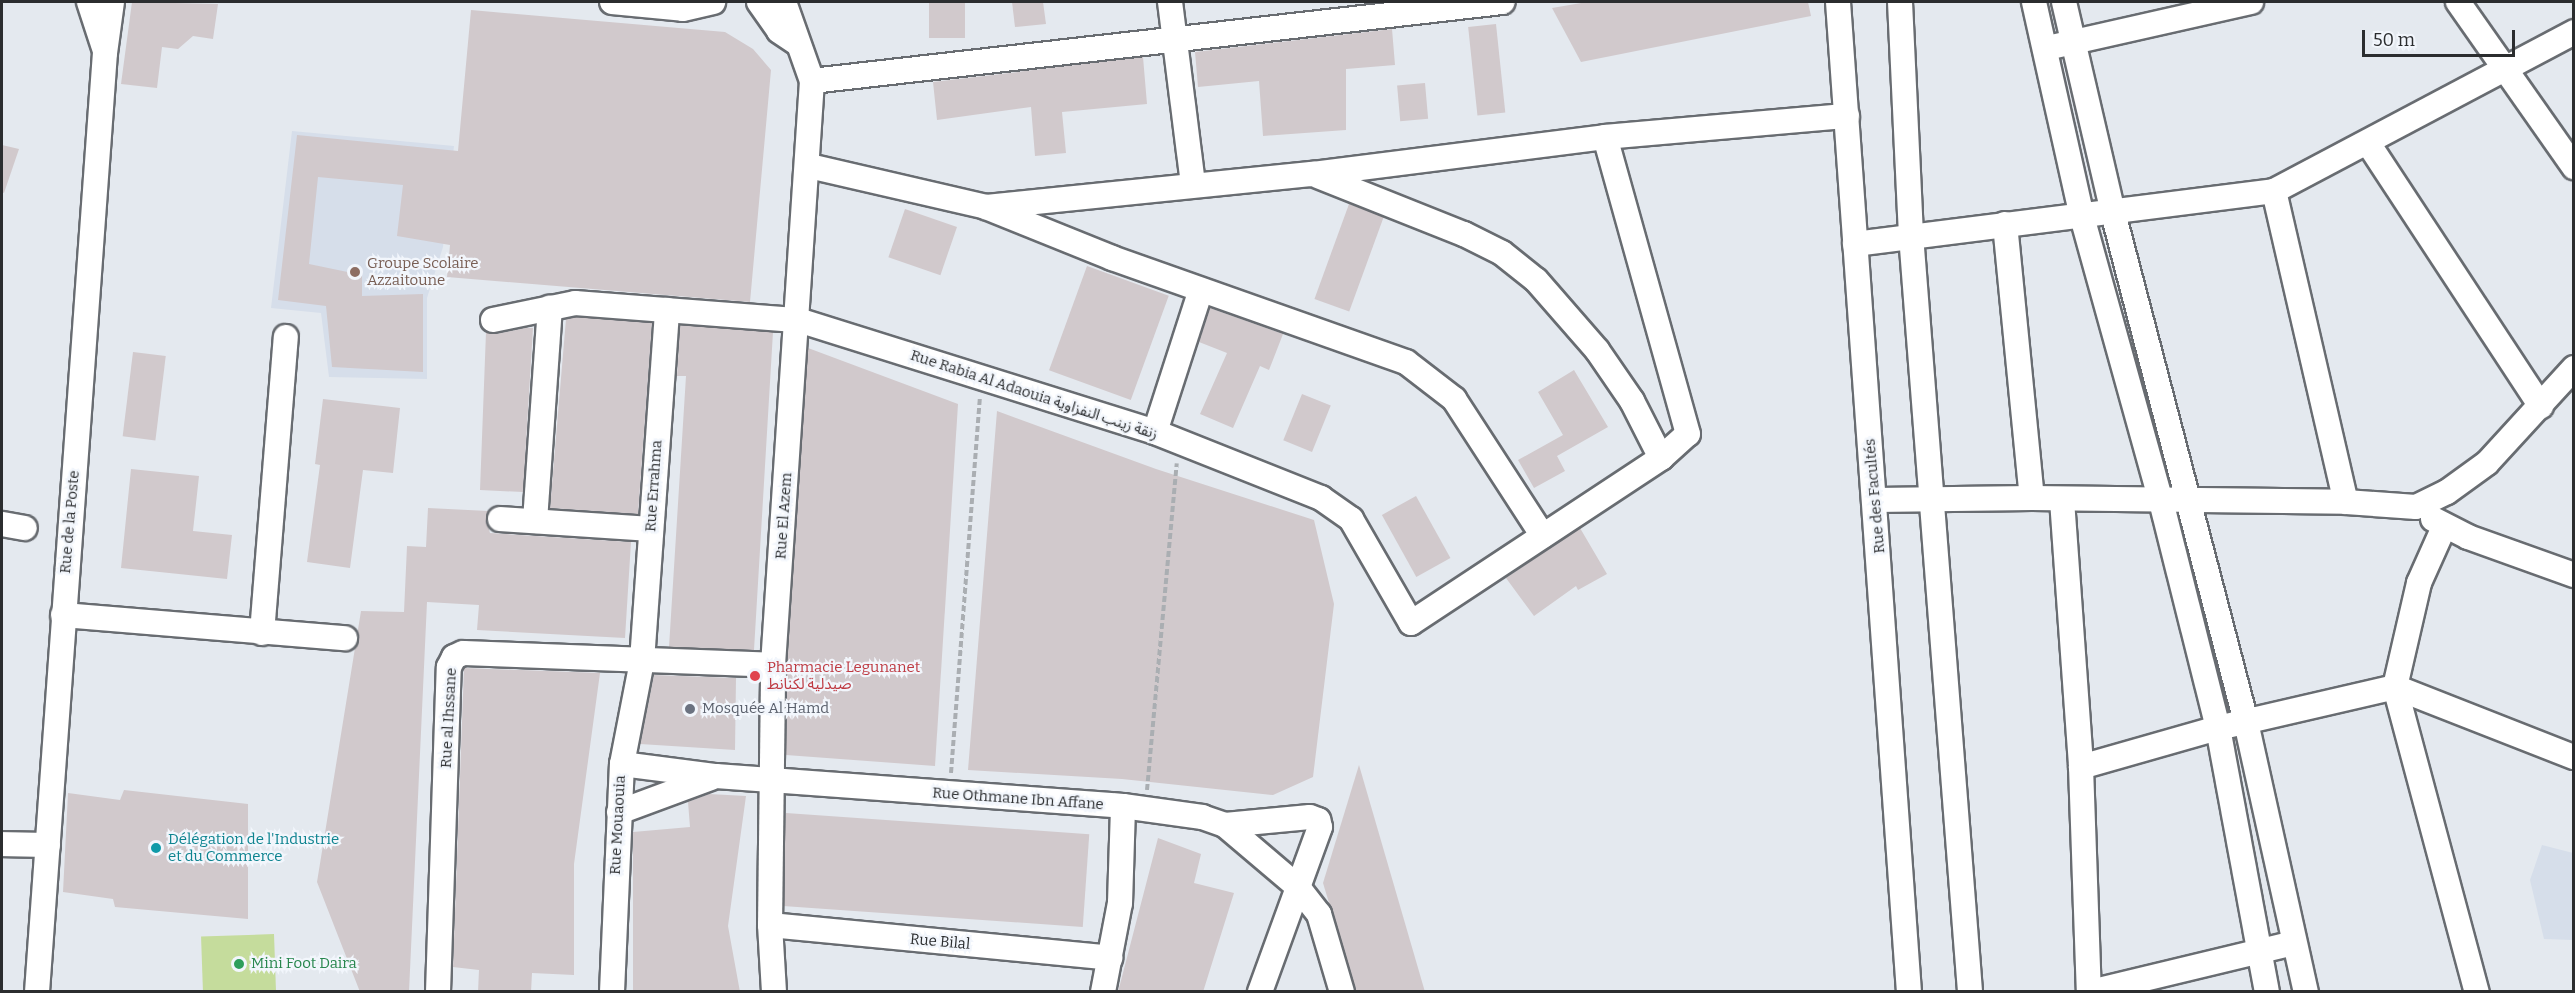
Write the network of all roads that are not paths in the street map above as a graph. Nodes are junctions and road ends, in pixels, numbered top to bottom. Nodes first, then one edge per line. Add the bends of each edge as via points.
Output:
1 (89, 2) edge
2 (112, 2) edge
3 (612, 2) edge
4 (713, 2) edge
5 (759, 2) edge
6 (784, 2) edge
7 (1170, 2) edge
8 (1502, 2) edge
9 (1838, 2) edge
10 (1900, 2) edge
11 (2034, 2) edge
12 (2064, 2) edge
13 (2251, 2) edge
14 (2458, 2) edge
15 (662, 4) edge
16 (2574, 32) edge
17 (1175, 39) junction
18 (798, 44) junction
19 (2073, 45) junction
20 (2042, 47) junction
21 (105, 53) junction
22 (2502, 68) junction
23 (812, 81) junction
24 (1847, 116) junction
25 (1605, 137) junction
26 (2368, 143) junction
27 (809, 165) junction
28 (2574, 167) edge
29 (1312, 174) junction
30 (1193, 185) junction
31 (2274, 191) junction
32 (986, 207) junction
33 (2112, 209) junction
34 (2081, 213) junction
35 (2005, 224) junction
36 (1911, 235) junction
37 (1855, 244) junction
38 (1201, 290) junction
39 (550, 308) junction
40 (667, 310) junction
41 (493, 320) dead end
42 (798, 320) junction
43 (286, 337) dead end
44 (2574, 368) edge
45 (2541, 406) junction
46 (1155, 432) junction
47 (1661, 458) junction
48 (2032, 498) junction
49 (1875, 500) junction
50 (1934, 500) junction
51 (2062, 500) junction
52 (2161, 501) junction
53 (2187, 502) junction
54 (2346, 502) junction
55 (2416, 507) junction
56 (500, 519) dead end
57 (535, 521) junction
58 (2, 524) edge
59 (2444, 527) junction
60 (25, 528) dead end
61 (651, 529) junction
62 (1543, 536) junction
63 (2574, 575) edge
64 (63, 615) junction
65 (262, 633) junction
66 (345, 638) dead end
67 (642, 661) junction
68 (773, 665) junction
69 (2395, 687) junction
70 (2246, 722) junction
71 (2218, 728) junction
72 (2574, 757) edge
73 (622, 764) junction
74 (2081, 767) junction
75 (716, 776) junction
76 (771, 780) junction
77 (1134, 807) junction
78 (619, 812) junction
79 (1225, 825) junction
80 (2, 843) edge
81 (48, 845) junction
82 (1297, 886) junction
83 (770, 925) junction
84 (2294, 943) junction
85 (2259, 952) junction
86 (1110, 958) junction
87 (37, 992) edge
88 (438, 992) edge
89 (612, 992) edge
90 (774, 992) edge
91 (1102, 992) edge
92 (1260, 992) edge
93 (1342, 992) edge
94 (1910, 992) edge
95 (1970, 992) edge
96 (2090, 992) edge
97 (2267, 992) edge
98 (2306, 992) edge
99 (2477, 992) edge

1 - 21 street, Rue de la Poste
2 - 21 street, Rue de la Poste
3 - 15 street
4 - 15 street via 683,9
5 - 18 street via 779,31
6 - 18 street, Rue El Azem
7 - 17 street
8 - 17 street
9 - 24 street, Rue des Facultés
10 - 36 street
11 - 20 street
12 - 19 street
13 - 19 street
14 - 22 street
16 - 22 street
17 - 23 street
17 - 30 street
18 - 23 street, Rue El Azem
19 - 20 street
19 - 33 street
20 - 34 street
21 - 64 street, Rue de la Poste
22 - 26 street
22 - 28 street
23 - 27 street, Rue El Azem
24 - 25 street
24 - 37 street, Rue des Facultés
25 - 29 street
25 - 47 street via 1687,423 1688,434 1681,444
26 - 31 street
26 - 45 street
27 - 32 street
27 - 42 street, Rue El Azem
29 - 30 street
29 - 47 street via 1464,234 1502,253 1536,280 1597,350 1632,401
30 - 32 street
31 - 33 street
31 - 54 street
32 - 38 street
33 - 34 street
33 - 53 street
34 - 35 street
34 - 52 street
35 - 36 street
35 - 48 street
36 - 37 street
36 - 50 street
37 - 49 street, Rue des Facultés
38 - 46 street
38 - 62 street via 1406,362 1454,399
39 - 40 street, Rue Rabia Al Adaouia زنقة زينب النفزاوية via 575,303
39 - 41 street, Rue Rabia Al Adaouia زنقة زينب النفزاوية
39 - 57 street
40 - 42 street, Rue Rabia Al Adaouia زنقة زينب النفزاوية
40 - 61 street, Rue Errahma
42 - 46 street, Rue Rabia Al Adaouia زنقة زينب النفزاوية
42 - 68 street, Rue El Azem
43 - 65 street
44 - 45 street
45 - 55 street via 2487,463 2447,492
46 - 62 street, Rue Rabia Al Adaouia زنقة زينب النفزاوية via 1321,498 1351,519 1411,623
47 - 62 street
48 - 50 street
48 - 51 street
49 - 50 street
49 - 94 street, Rue des Facultés
50 - 95 street
51 - 52 street
51 - 74 street
52 - 53 street
52 - 71 street
53 - 54 street
53 - 70 street
54 - 55 street
55 - 59 street
56 - 57 street
57 - 61 street
58 - 60 street
59 - 63 street
59 - 69 street via 2419,583
61 - 67 street, Rue Errahma
64 - 65 street
64 - 81 street, Rue de la Poste
65 - 66 street
67 - 68 street, Rue al Ihssane
67 - 73 street, Rue Mouaouia
67 - 88 street, Rue al Ihssane via 463,653 454,657 449,667
68 - 76 street, Rue El Azem
69 - 70 street
69 - 72 street
69 - 99 street
70 - 71 street
70 - 84 street
71 - 74 street
71 - 85 street
73 - 75 street, Rue Othmane Ibn Affane
73 - 78 street, Rue Mouaouia
74 - 96 street
75 - 76 street, Rue Othmane Ibn Affane
75 - 78 street, Rue Othmane Ibn Affane
76 - 77 street, Rue Othmane Ibn Affane
76 - 83 street, Rue El Azem
77 - 79 street, Rue Othmane Ibn Affane via 1202,817
77 - 86 street
78 - 89 street, Rue Mouaouia
79 - 82 street, Rue Othmane Ibn Affane
79 - 82 street via 1311,817 1318,820 1315,844
80 - 81 street
81 - 87 street, Rue de la Poste
82 - 92 street
82 - 93 street, Rue Othmane Ibn Affane via 1318,914
83 - 86 street, Rue Bilal
83 - 90 street, Rue El Azem
84 - 85 street
84 - 98 street
85 - 96 street
85 - 97 street
86 - 91 street

